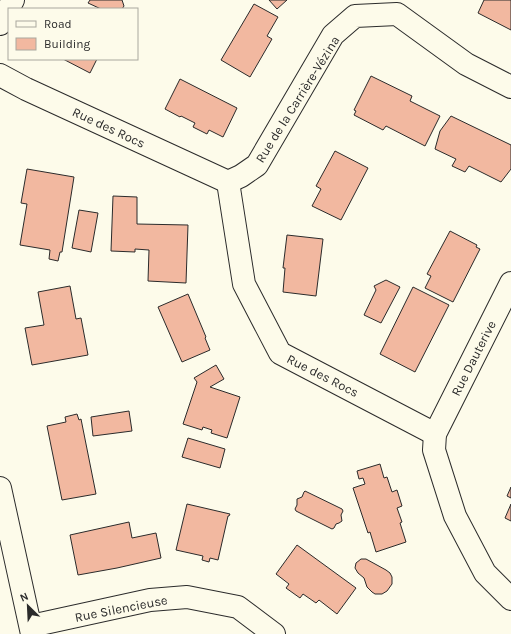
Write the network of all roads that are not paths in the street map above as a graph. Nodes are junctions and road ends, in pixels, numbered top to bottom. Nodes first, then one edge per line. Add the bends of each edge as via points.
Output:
1 (403, 7) edge
2 (8, 9) edge
3 (0, 24) edge
4 (0, 76) edge
5 (511, 87) edge
6 (228, 182) junction
7 (511, 283) edge
8 (435, 434) junction
9 (0, 488) edge
10 (511, 599) edge
11 (32, 630) edge
12 (274, 634) edge

1 - 5 street, Rue de la Carrière-Vézina via 466,64
1 - 6 street, Rue de la Carrière-Vézina via 355,16 333,35 257,165
2 - 3 street
4 - 6 street, Rue des Rocs
6 - 8 street, Rue des Rocs via 244,284 280,353
7 - 8 street, Rue Dauterive
8 - 10 street via 434,450 455,516 485,573
9 - 11 street
11 - 12 street, Rue Silencieuse via 150,600 187,597 238,607

